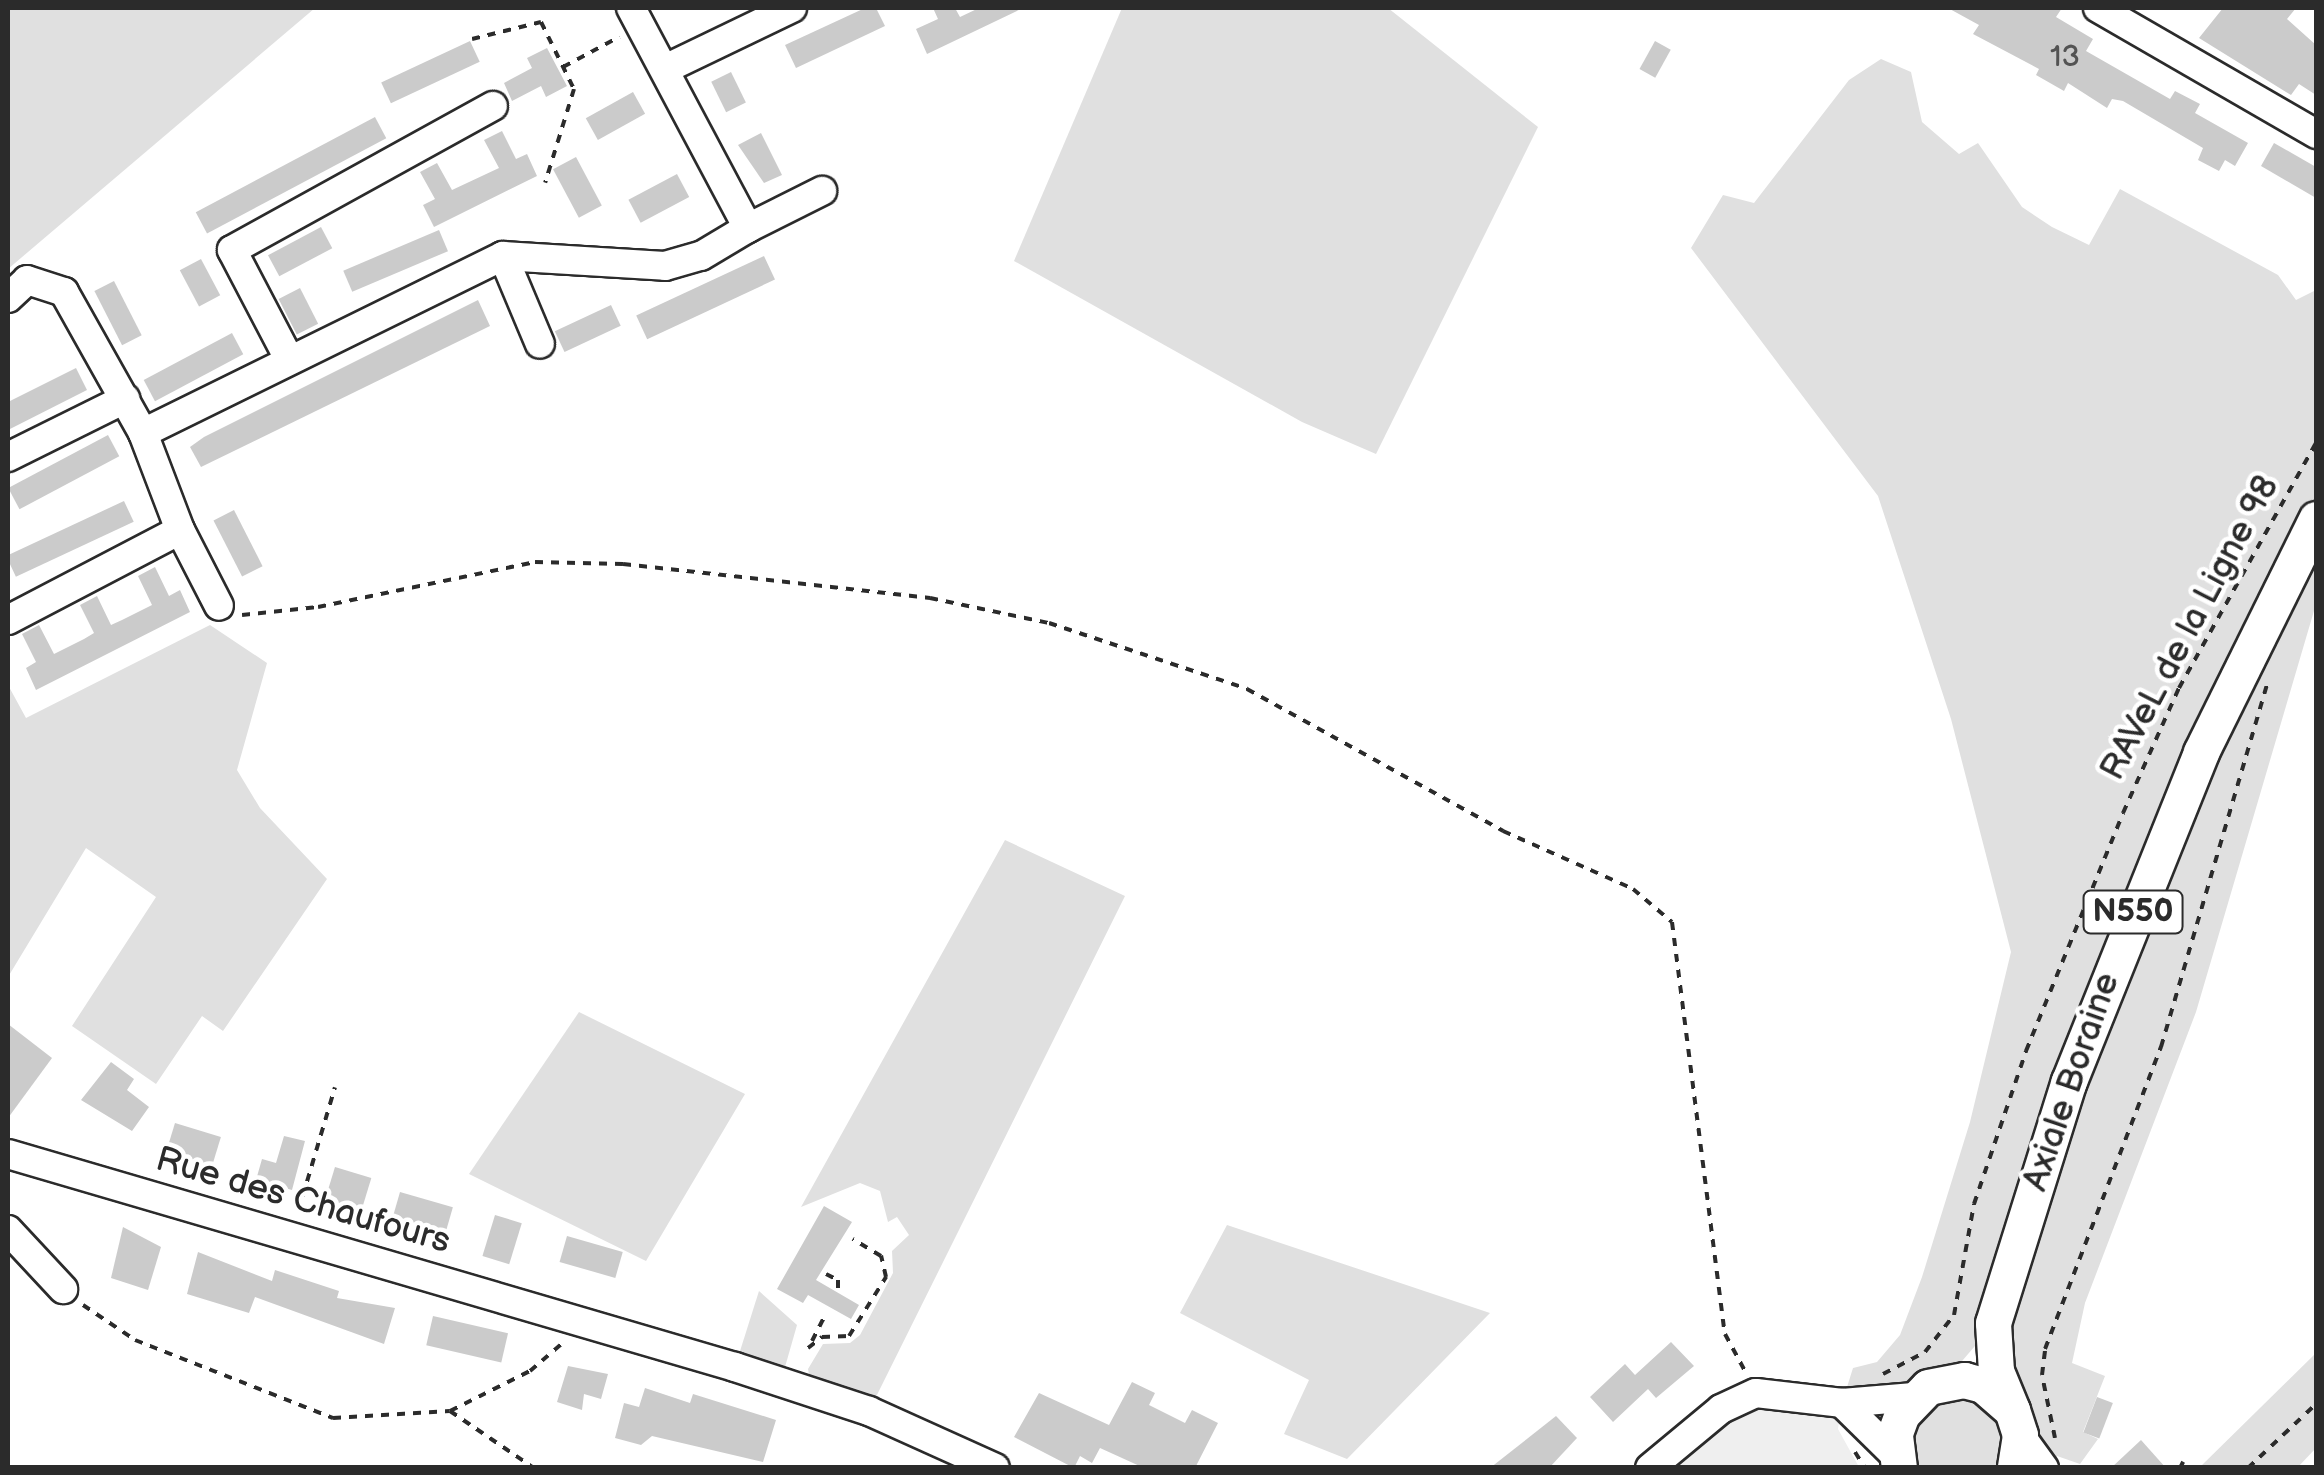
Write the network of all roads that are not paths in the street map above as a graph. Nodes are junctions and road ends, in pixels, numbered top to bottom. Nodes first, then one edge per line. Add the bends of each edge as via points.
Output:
1 (792, 8) edge
2 (2098, 8) edge
3 (636, 16) edge
4 (664, 69) junction
5 (492, 106) dead end
6 (2316, 134) edge
7 (822, 191) dead end
8 (748, 228) junction
9 (503, 256) junction
10 (8, 298) edge
11 (540, 344) dead end
12 (290, 359) junction
13 (125, 399) junction
14 (143, 432) junction
15 (8, 457) edge
16 (2316, 519) edge
17 (180, 530) junction
18 (219, 606) road end
19 (8, 620) edge
20 (8, 1154) edge
21 (8, 1230) edge
22 (63, 1289) road end
23 (1993, 1324) junction
24 (1930, 1389) junction
25 (1842, 1404) junction
26 (2016, 1438) edge
27 (1897, 1461) edge
28 (2050, 1461) edge
29 (996, 1468) edge
30 (1650, 1468) edge

1 - 4 street
2 - 6 street
3 - 4 street
4 - 8 street
5 - 12 street via 232,250
7 - 8 street
8 - 9 street via 701,256 664,266
9 - 11 street
9 - 12 street
10 - 13 street via 27,280 64,292
12 - 14 street
13 - 14 street
13 - 15 street
14 - 17 street
16 - 23 main road, Axiale Boraine / N550 via 2248,650 2124,935 2069,1080
17 - 18 street
17 - 19 street
20 - 29 street, Rue des Chaufours via 791,1385 869,1411
21 - 22 street
23 - 24 main road, Axiale Boraine / N550
23 - 26 main road, Axiale Boraine / N550 via 1996,1370
24 - 25 street
24 - 26 main road via 1983,1385
24 - 27 main road, Axiale Boraine via 1895,1433
25 - 27 street
25 - 30 street via 1756,1393 1720,1409
26 - 28 street

